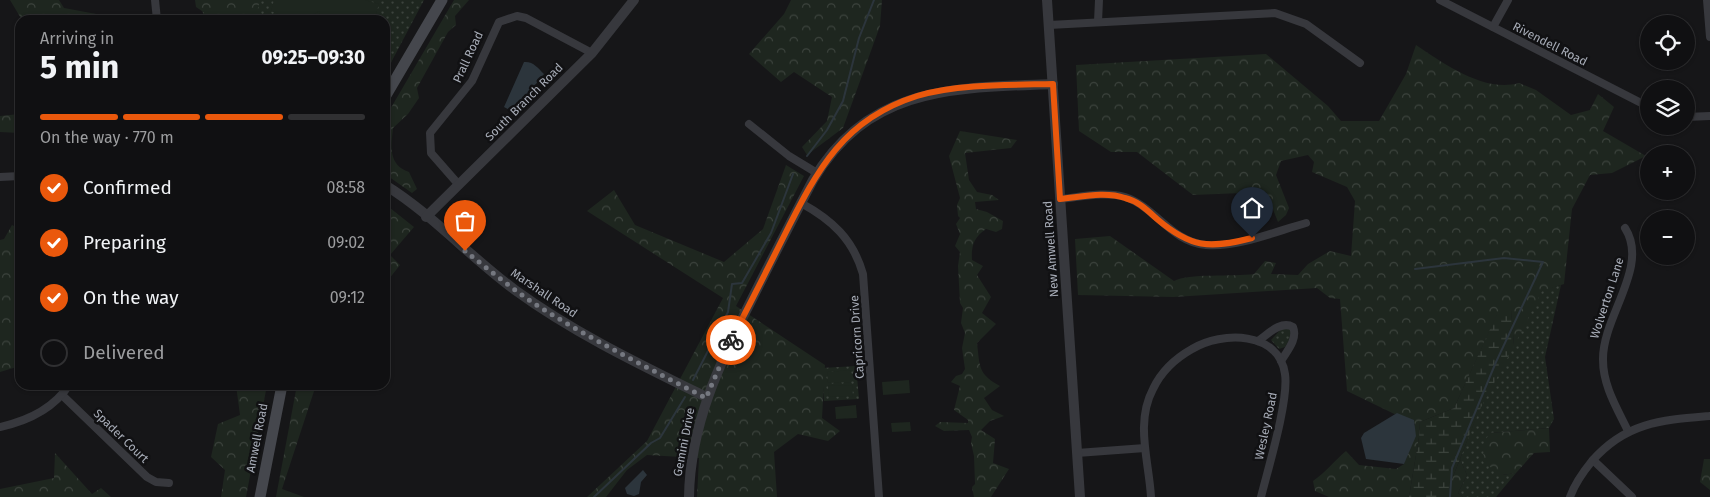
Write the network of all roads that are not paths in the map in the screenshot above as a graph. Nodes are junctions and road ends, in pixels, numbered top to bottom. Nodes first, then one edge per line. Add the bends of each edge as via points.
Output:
1 (155, 0) edge
2 (442, 0) edge
3 (634, 0) edge
4 (1047, 0) edge
5 (1100, 0) edge
6 (1440, 0) edge
7 (1508, 0) edge
8 (1707, 0) edge
9 (156, 15) edge
10 (1098, 22) junction
11 (1049, 25) junction
12 (1493, 27) junction
13 (1710, 37) edge
14 (592, 53) junction
15 (1360, 63) dead end
16 (1053, 84) junction
17 (390, 88) edge
18 (1640, 102) edge
19 (1710, 116) edge
20 (1695, 117) edge
21 (749, 124) dead end
22 (817, 173) junction
23 (15, 176) edge
24 (0, 177) edge
25 (459, 185) junction
26 (390, 189) edge
27 (1060, 199) junction
28 (801, 203) junction
29 (426, 217) junction
30 (1306, 223) dead end
31 (1625, 228) dead end
32 (1258, 341) junction
33 (1281, 360) junction
34 (66, 390) edge
35 (281, 390) edge
36 (62, 395) junction
37 (706, 398) junction
38 (1710, 416) edge
39 (0, 427) edge
40 (1628, 431) junction
41 (1145, 448) junction
42 (1077, 453) junction
43 (1593, 460) junction
44 (169, 482) dead end
45 (260, 497) edge
46 (689, 497) edge
47 (879, 497) edge
48 (1080, 497) edge
49 (1151, 497) edge
50 (1262, 497) edge
51 (1570, 497) edge
52 (1632, 497) edge

1 - 9 street
2 - 17 main road
3 - 14 street, South Branch Road
4 - 11 street, New Amwell Road
5 - 10 street
6 - 12 street, Rivendell Road
7 - 12 street
8 - 13 street
10 - 11 street
10 - 15 street via 1275,13 1306,24
11 - 16 street, New Amwell Road
12 - 18 street, Rivendell Road
14 - 25 street, South Branch Road
14 - 25 street, Prall Road via 526,18 517,16 498,22 472,81 430,133 431,153
16 - 22 street, Gemini Drive via 943,91 908,100 877,114 856,129 832,152
16 - 27 street, New Amwell Road
19 - 20 street
21 - 22 street
22 - 28 street, Gemini Drive
23 - 24 street
25 - 29 street, South Branch Road
26 - 29 street, Marshall Road
27 - 30 street via 1104,195 1125,198 1142,206 1181,238 1205,245 1234,243
27 - 42 street, New Amwell Road
28 - 37 street, Gemini Drive
28 - 47 street, Capricorn Drive via 840,230 857,256 863,274
29 - 37 street, Marshall Road via 534,303 586,335
31 - 40 street, Wolverton Lane via 1633,254 1606,336 1603,361 1610,393
32 - 33 street via 1267,345
32 - 33 street via 1280,326 1293,327 1294,339
32 - 41 street via 1229,338 1209,341 1172,362 1147,402
33 - 50 street, Wesley Road via 1285,374 1284,397
34 - 36 street
35 - 45 main road, Amwell Road
36 - 39 street via 32,416
36 - 44 street, Spader Court via 147,476 156,482
37 - 46 street, Gemini Drive via 692,452
38 - 40 street via 1657,422
40 - 43 street
41 - 42 street
41 - 49 street
42 - 48 street, New Amwell Road
43 - 51 street
43 - 52 street

